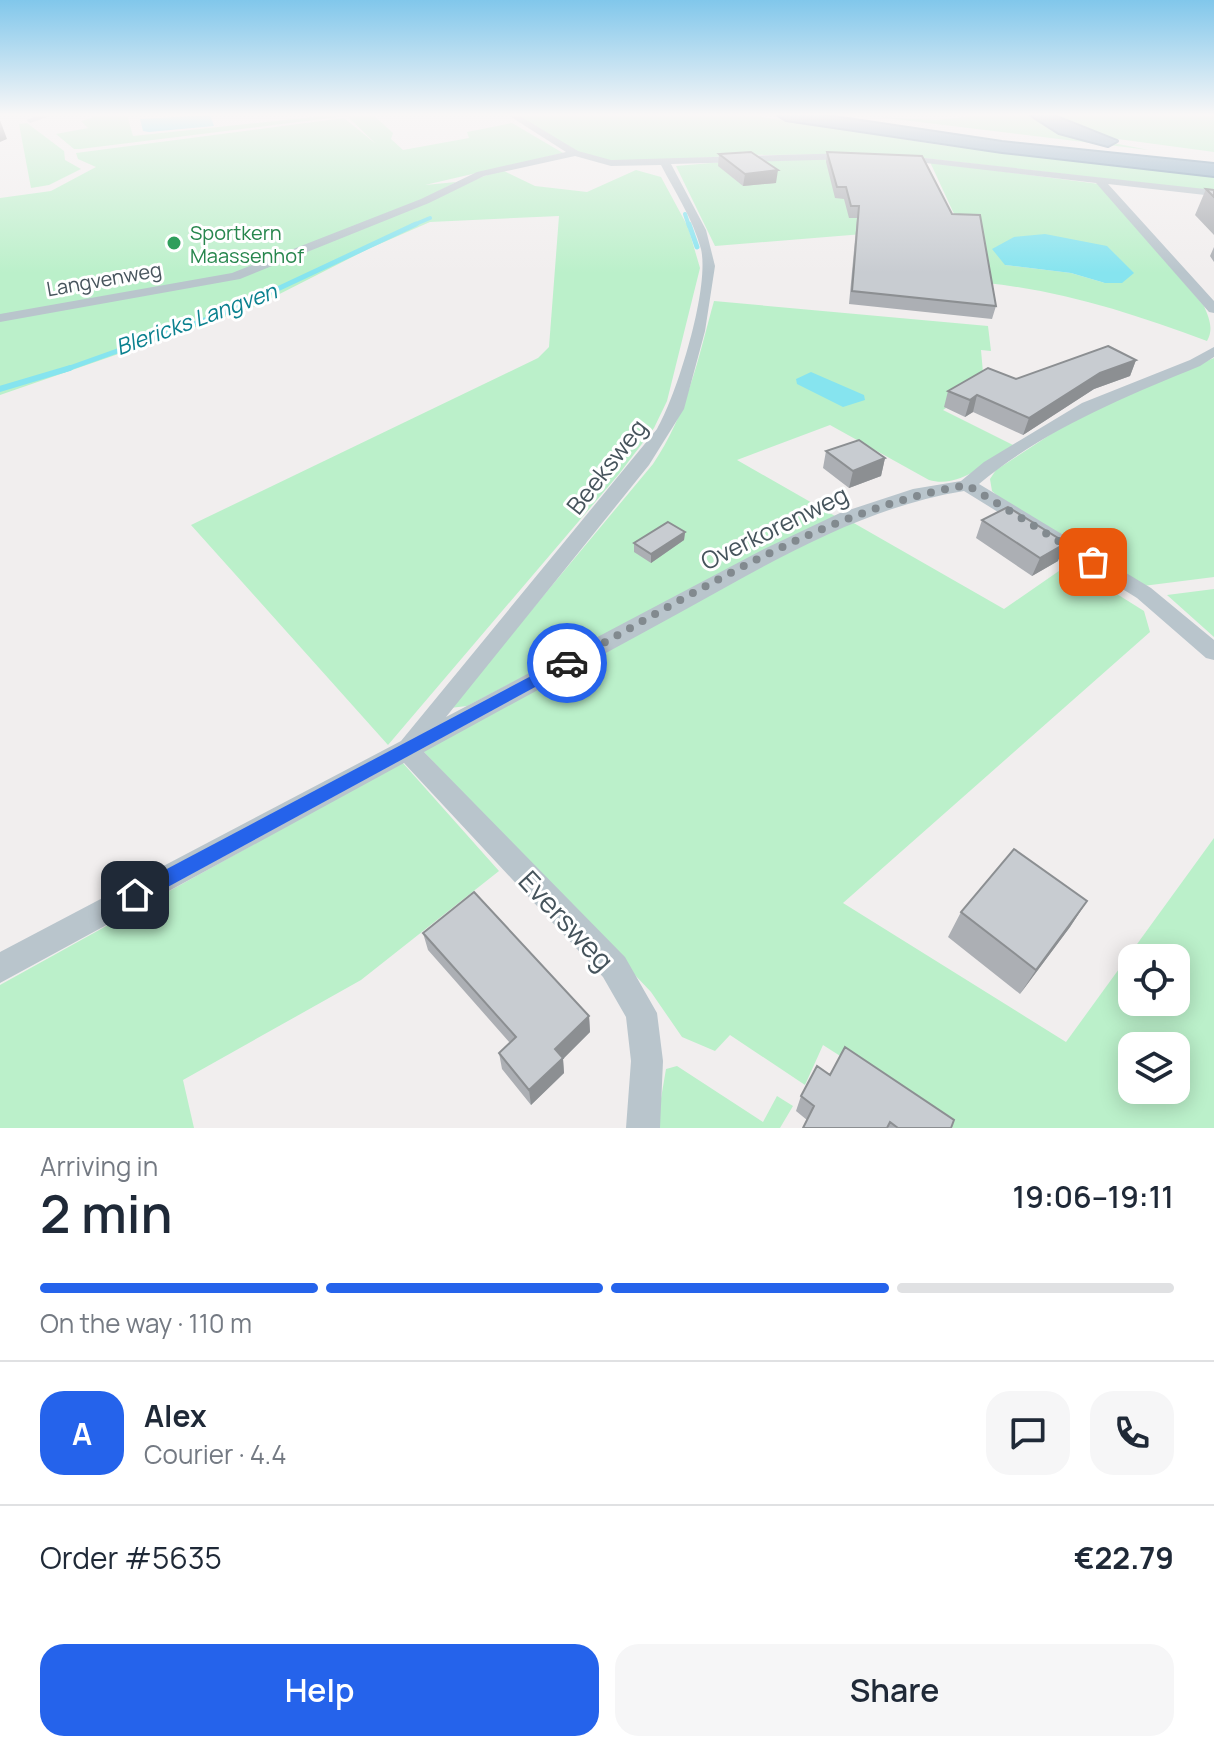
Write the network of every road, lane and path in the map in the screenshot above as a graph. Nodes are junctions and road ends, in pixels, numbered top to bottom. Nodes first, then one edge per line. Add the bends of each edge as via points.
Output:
1 (509, 168) edge
2 (668, 168) edge
3 (997, 168) edge
4 (1192, 168) edge
5 (1214, 170) edge
6 (1100, 181) junction
7 (1214, 193) edge
8 (1214, 309) edge
9 (0, 318) edge
10 (1214, 351) edge
11 (967, 485) junction
12 (1214, 652) edge
13 (406, 749) junction
14 (0, 968) edge
15 (643, 1128) edge

1 - 9 street, Langvenweg via 481,174 235,276
2 - 13 street, Beeksweg via 697,222 709,277 677,406 643,461
3 - 6 street
4 - 5 highway
6 - 7 street
6 - 8 street
10 - 11 street, Overkorenweg via 1088,406
11 - 12 street via 1144,593
11 - 13 street, Overkorenweg via 919,493 847,517
13 - 14 street, Overkorenweg
13 - 15 street, Eversweg via 614,967 641,1013 647,1061

